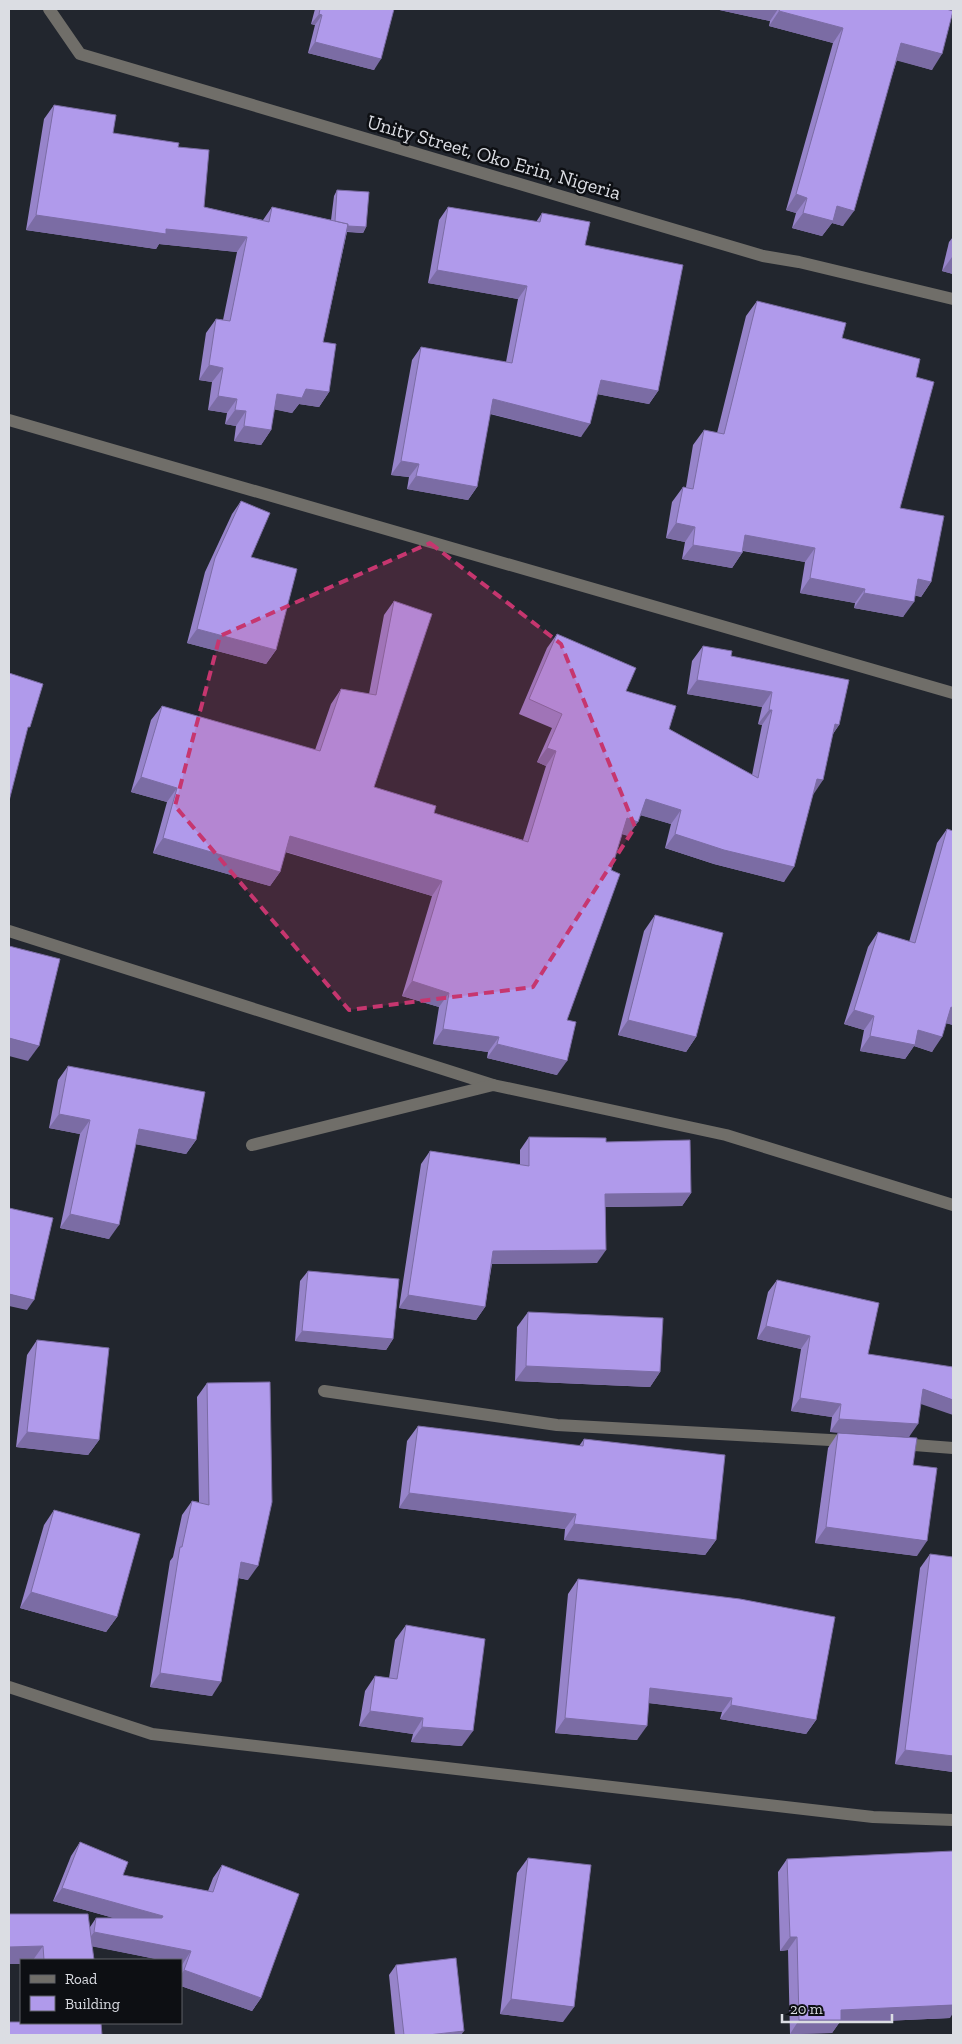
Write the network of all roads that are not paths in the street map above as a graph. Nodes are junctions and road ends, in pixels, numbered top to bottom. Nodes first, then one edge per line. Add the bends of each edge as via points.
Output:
1 (49, 9) edge
2 (953, 299) edge
3 (9, 420) edge
4 (953, 693) edge
5 (9, 931) edge
6 (493, 1085) junction
7 (252, 1145) dead end
8 (953, 1205) edge
9 (324, 1390) dead end
10 (865, 1442) edge
11 (885, 1443) edge
12 (953, 1448) edge
13 (9, 1687) edge
14 (953, 1820) edge

1 - 2 street, Unity Street, Oko Erin, Nigeria via 80,54 763,256
3 - 4 street
5 - 6 street
6 - 7 street
6 - 8 street via 726,1135
9 - 10 street via 556,1425
11 - 12 street
13 - 14 street via 152,1734 873,1817

